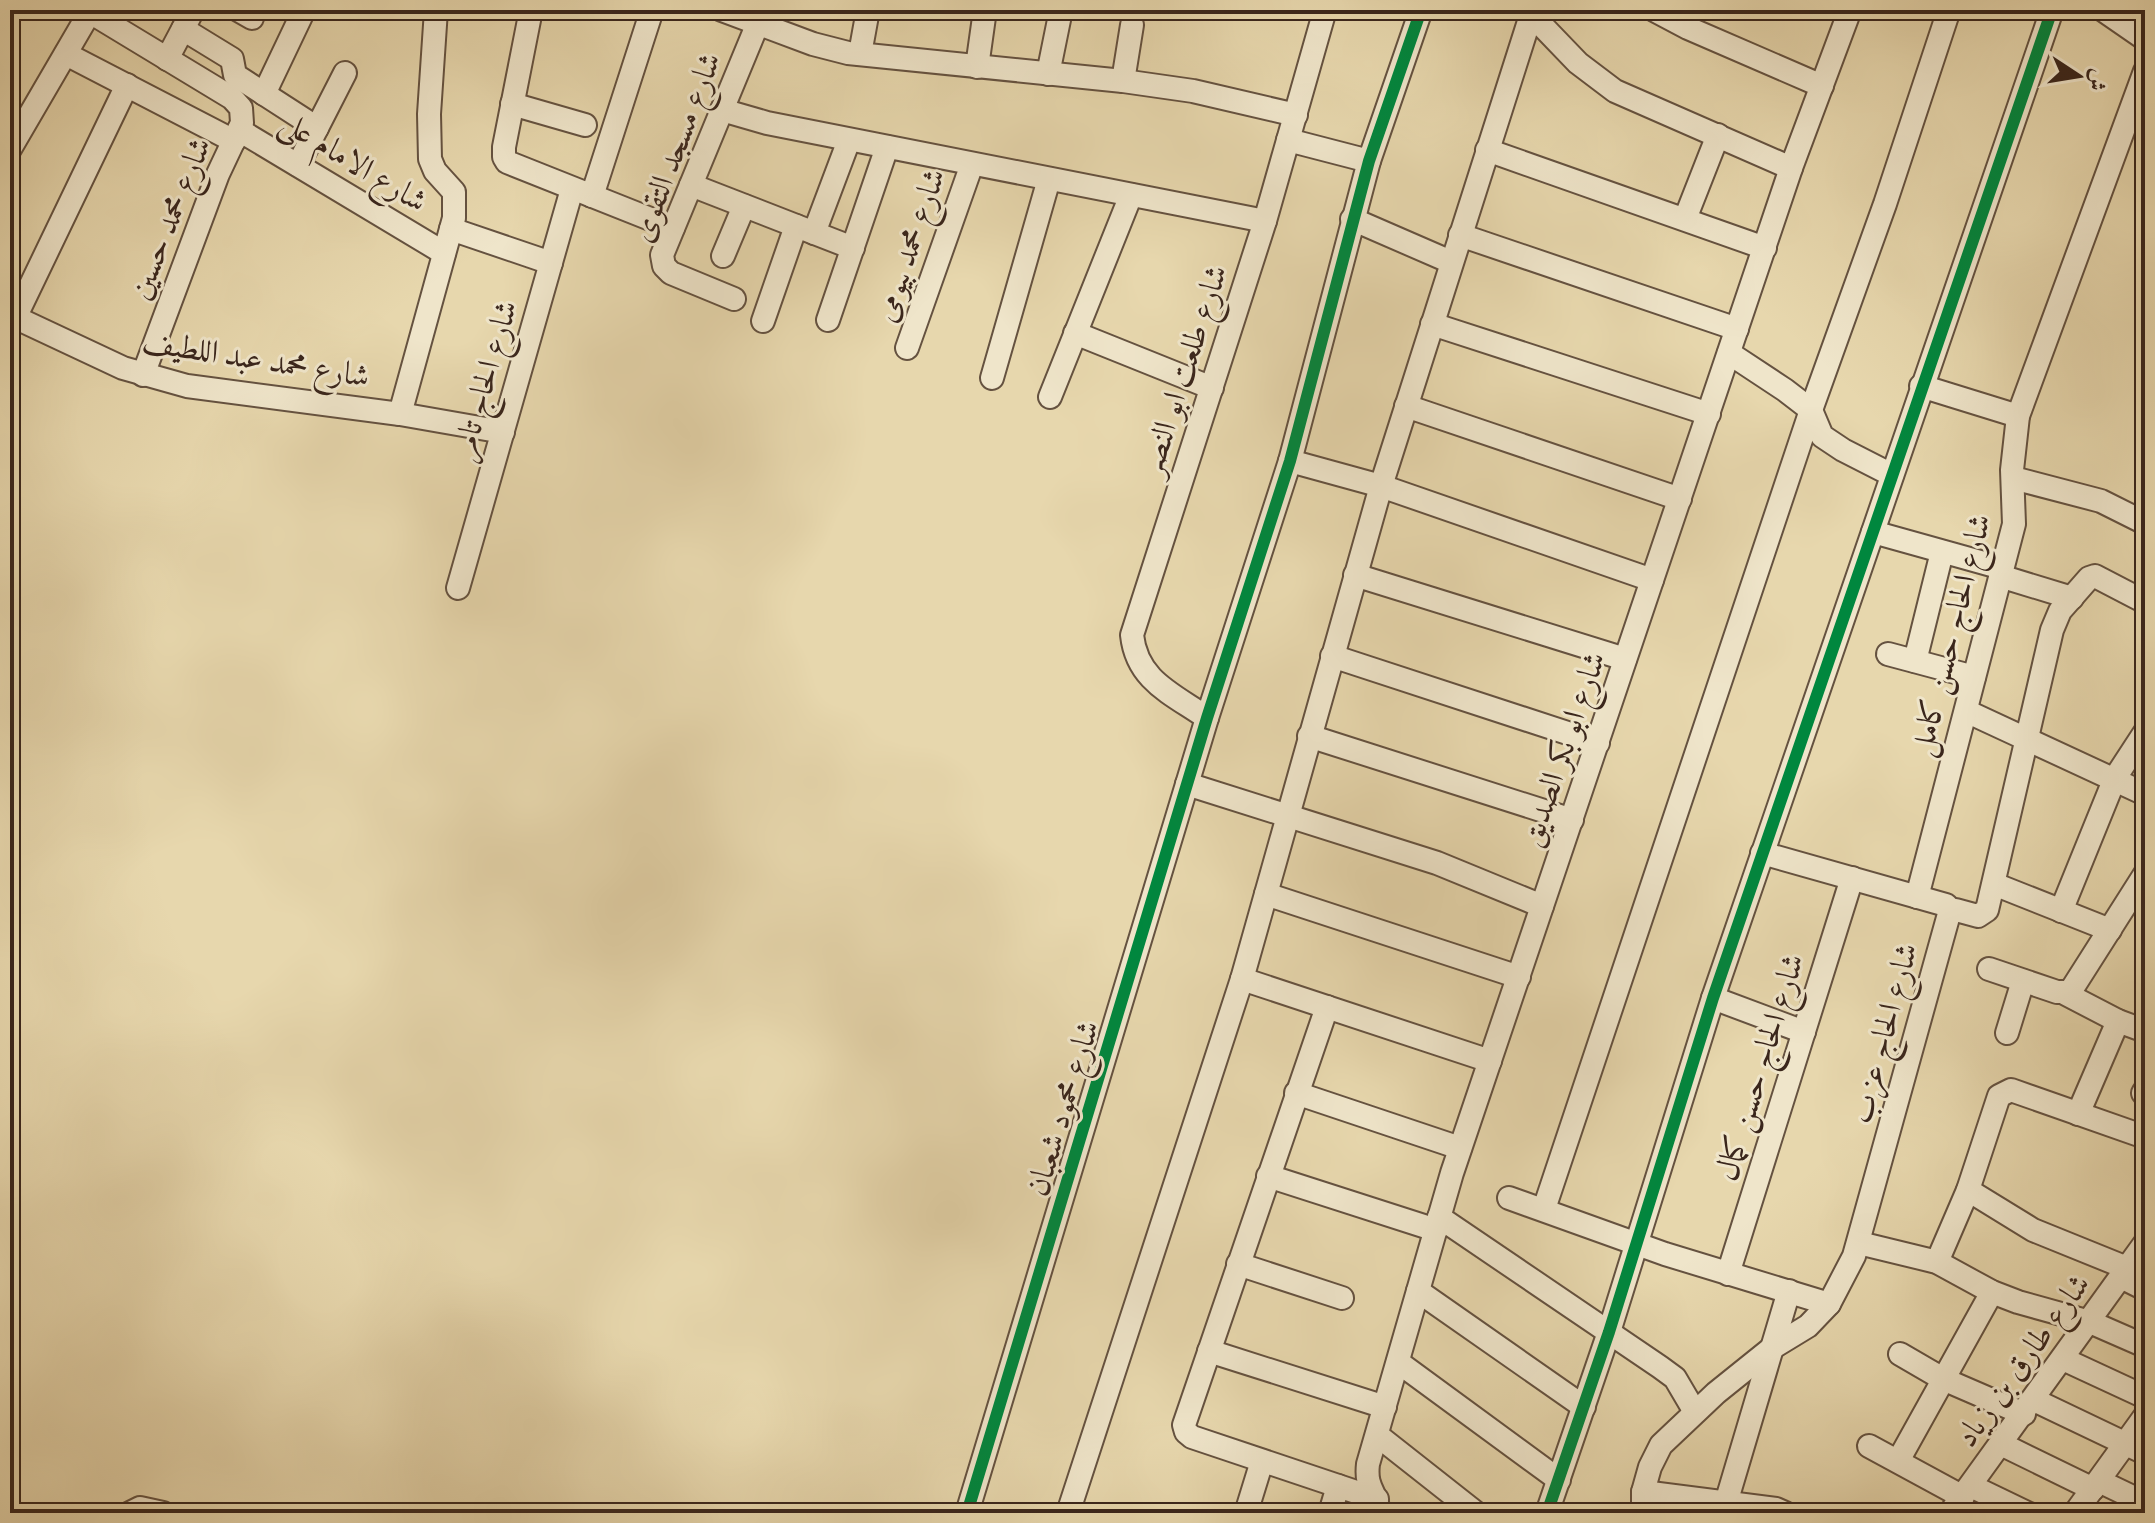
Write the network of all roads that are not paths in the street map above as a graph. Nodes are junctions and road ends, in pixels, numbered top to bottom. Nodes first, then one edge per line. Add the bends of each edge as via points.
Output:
1 (304, 10) edge
2 (436, 10) edge
3 (531, 10) edge
4 (652, 10) edge
5 (722, 10) edge
6 (868, 10) edge
7 (985, 10) edge
8 (1061, 10) edge
9 (1325, 10) edge
10 (1421, 10) edge
11 (1654, 10) edge
12 (1850, 10) edge
13 (1949, 10) edge
14 (2052, 10) edge
15 (2103, 10) edge
16 (90, 11) edge
17 (1529, 12) edge
18 (188, 20) edge
19 (758, 23) junction
20 (1132, 25) dead end
21 (2145, 39) edge
22 (66, 54) junction
23 (860, 54) junction
24 (167, 59) junction
25 (977, 67) junction
26 (2145, 71) edge
27 (345, 73) dead end
28 (1048, 74) junction
29 (1123, 81) junction
30 (127, 85) junction
31 (1822, 86) junction
32 (264, 94) junction
33 (512, 104) junction
34 (722, 110) junction
35 (1296, 115) junction
36 (585, 125) dead end
37 (317, 128) junction
38 (237, 135) junction
39 (1718, 135) junction
40 (849, 140) junction
41 (1288, 140) junction
42 (887, 147) junction
43 (10, 149) edge
44 (1487, 150) junction
45 (1369, 161) junction
46 (972, 164) junction
47 (298, 165) junction
48 (1791, 168) junction
49 (1049, 179) junction
50 (691, 185) junction
51 (582, 193) junction
52 (1131, 195) junction
53 (744, 206) junction
54 (1352, 219) junction
55 (1685, 219) junction
56 (1265, 221) junction
57 (673, 228) junction
58 (451, 229) junction
59 (805, 230) junction
60 (1460, 235) junction
61 (853, 248) junction
62 (1765, 248) junction
63 (444, 253) junction
64 (723, 256) dead end
65 (1451, 262) junction
66 (551, 263) junction
67 (734, 299) dead end
68 (13, 316) edge
69 (828, 320) dead end
70 (763, 321) dead end
71 (1432, 324) junction
72 (1737, 329) junction
73 (1075, 333) junction
74 (907, 348) dead end
75 (1729, 353) junction
76 (143, 375) junction
77 (992, 378) dead end
78 (1921, 386) junction
79 (1212, 388) junction
80 (1050, 397) dead end
81 (1406, 406) junction
82 (1811, 410) junction
83 (400, 414) junction
84 (1709, 414) junction
85 (2018, 416) junction
86 (503, 432) junction
87 (1290, 461) junction
88 (1892, 475) junction
89 (2013, 478) junction
90 (1381, 486) junction
91 (1680, 499) junction
92 (2145, 523) edge
93 (1873, 532) junction
94 (1942, 552) junction
95 (2001, 572) junction
96 (1355, 575) junction
97 (1652, 580) junction
98 (458, 588) dead end
99 (2072, 598) junction
100 (2145, 602) edge
101 (1888, 654) dead end
102 (1332, 656) junction
103 (1625, 659) junction
104 (1915, 661) junction
105 (1974, 677) junction
106 (1966, 711) junction
107 (1207, 718) junction
108 (2145, 732) edge
109 (1309, 736) junction
110 (2027, 739) junction
111 (1598, 743) junction
112 (2115, 778) junction
113 (1187, 784) junction
114 (2145, 794) edge
115 (1286, 815) junction
116 (1572, 820) junction
117 (1762, 853) junction
118 (2145, 874) edge
119 (1852, 878) junction
120 (1994, 884) junction
121 (1266, 894) junction
122 (1917, 897) junction
123 (1542, 906) junction
124 (2135, 910) edge
125 (1952, 911) junction
126 (2061, 911) junction
127 (2110, 930) junction
128 (1989, 969) dead end
129 (1519, 977) junction
130 (1242, 979) junction
131 (2023, 981) junction
132 (2066, 994) junction
133 (1713, 998) junction
134 (1327, 1007) junction
135 (2118, 1021) junction
136 (2145, 1031) edge
137 (1804, 1032) junction
138 (2007, 1033) dead end
139 (1490, 1061) junction
140 (1296, 1093) junction
141 (2078, 1114) junction
142 (2145, 1137) edge
143 (1460, 1148) junction
144 (1268, 1176) junction
145 (1968, 1190) junction
146 (1509, 1198) dead end
147 (1544, 1209) junction
148 (1438, 1223) junction
149 (1859, 1243) junction
150 (2145, 1243) edge
151 (1637, 1244) junction
152 (1937, 1262) junction
153 (1238, 1264) junction
154 (2124, 1272) junction
155 (1728, 1274) junction
156 (2145, 1289) edge
157 (1418, 1291) junction
158 (1789, 1291) junction
159 (1992, 1292) junction
160 (1342, 1298) dead end
161 (1829, 1304) junction
162 (2090, 1322) junction
163 (1609, 1332) junction
164 (2145, 1346) edge
165 (1772, 1348) junction
166 (1209, 1351) junction
167 (1900, 1354) dead end
168 (2063, 1359) junction
169 (1398, 1362) junction
170 (1943, 1379) junction
171 (2145, 1397) edge
172 (1385, 1407) junction
173 (1584, 1407) junction
174 (2029, 1407) junction
175 (1695, 1412) junction
176 (2145, 1416) edge
177 (1377, 1435) junction
178 (2001, 1444) junction
179 (1869, 1446) dead end
180 (2135, 1449) edge
181 (1262, 1461) junction
182 (1898, 1461) junction
183 (1559, 1480) junction
184 (2096, 1485) junction
185 (1338, 1486) junction
186 (1961, 1498) edge
187 (1643, 1502) edge
188 (2145, 1503) edge
189 (1378, 1506) edge
190 (1725, 1508) edge
191 (2080, 1511) edge
192 (131, 1512) edge
193 (163, 1513) edge
194 (967, 1513) edge
195 (1068, 1513) edge
196 (1246, 1513) edge
197 (1330, 1513) edge
198 (1476, 1513) edge
199 (1547, 1513) edge
200 (1785, 1513) edge
201 (2027, 1513) edge

1 - 32 street
2 - 58 street via 430,159 454,192
3 - 33 street
4 - 51 street, شارع الحاج تامر
5 - 19 street
6 - 23 street
7 - 25 street
8 - 28 street
9 - 35 street, شارع طلعت ابو النصر
10 - 45 street, شارع محمود شعبان
11 - 31 street
12 - 31 street, شارع ابو بكر الصديق
13 - 82 street
14 - 78 street
15 - 21 street
16 - 22 street
16 - 24 street, شارع الامام على
17 - 39 street via 1578,63 1615,91
17 - 44 street
18 - 24 street
18 - 32 street via 232,59 235,75
19 - 23 street via 813,44
19 - 34 street, شارع مسجد التقوى
20 - 29 street
22 - 30 street
22 - 43 street
23 - 25 street
24 - 38 street, شارع الامام على via 237,102 243,115
25 - 28 street
26 - 85 street, شارع الحاج حسن كامل
27 - 37 street
28 - 29 street
29 - 35 street
30 - 38 street
30 - 68 street
31 - 48 street, شارع ابو بكر الصديق
32 - 37 street
33 - 36 street
33 - 51 street via 504,157 511,166
34 - 40 street
34 - 50 street, شارع مسجد التقوى
35 - 41 street, شارع طلعت ابو النصر
37 - 47 street
38 - 47 street, شارع الامام على
38 - 76 street, شارع محمد حسين via 208,198
39 - 48 street
39 - 55 street
40 - 42 street
40 - 59 street
41 - 45 street
41 - 56 street, شارع طلعت ابو النصر
42 - 46 street
42 - 61 street
44 - 55 street
44 - 60 street
45 - 54 street, شارع محمود شعبان
46 - 49 street
46 - 74 street, شارع محمد بيومى
47 - 63 street, شارع الامام على
48 - 62 street, شارع ابو بكر الصديق
49 - 52 street
49 - 77 street
50 - 53 street
50 - 57 street, شارع مسجد التقوى
51 - 57 street
51 - 66 street, شارع الحاج تامر
52 - 56 street
52 - 73 street
53 - 59 street
53 - 64 street
54 - 65 street
54 - 87 street, شارع محمود شعبان
55 - 62 street
56 - 79 street, شارع طلعت ابو النصر
57 - 67 street, شارع مسجد التقوى via 662,255 667,270
58 - 63 street
58 - 66 street
59 - 61 street
59 - 70 street
60 - 65 street
60 - 72 street
61 - 69 street
62 - 72 street, شارع ابو بكر الصديق
63 - 83 street
65 - 71 street
66 - 86 street, شارع الحاج تامر
68 - 76 street, شارع محمد عبد اللطيف
71 - 81 street
71 - 84 street
72 - 75 street, شارع ابو بكر الصديق
73 - 79 street
73 - 80 street
75 - 82 street
75 - 84 street, شارع ابو بكر الصديق
76 - 83 street, شارع محمد عبد اللطيف via 187,386
78 - 85 street
78 - 88 street
79 - 107 street, شارع طلعت ابو النصر via 1132,635 1143,671
81 - 90 street
81 - 91 street
82 - 88 street via 1822,436
82 - 147 street
83 - 86 street, شارع محمد عبد اللطيف
84 - 91 street, شارع ابو بكر الصديق
85 - 89 street, شارع الحاج حسن كامل
86 - 98 street, شارع الحاج تامر
87 - 90 street
87 - 107 street, شارع محمود شعبان
88 - 93 street
89 - 92 street via 2101,501
89 - 95 street, شارع الحاج حسن كامل via 2014,524
90 - 96 street
90 - 97 street
91 - 97 street, شارع ابو بكر الصديق
93 - 94 street
93 - 117 street
94 - 95 street
94 - 104 street
95 - 99 street
95 - 105 street, شارع الحاج حسن كامل
96 - 102 street
96 - 103 street
97 - 103 street, شارع ابو بكر الصديق
99 - 100 street via 2089,578 2101,577
99 - 110 street, شارع الحاج عزب via 2055,620
101 - 104 street
102 - 109 street
102 - 111 street
103 - 111 street, شارع ابو بكر الصديق
104 - 105 street
105 - 106 street, شارع الحاج حسن كامل
106 - 110 street
106 - 122 street, شارع الحاج حسن كامل
107 - 113 street, شارع محمود شعبان
108 - 112 street
109 - 115 street
109 - 116 street
110 - 112 street
110 - 120 street, شارع الحاج عزب
111 - 116 street, شارع ابو بكر الصديق
112 - 114 street
112 - 126 street
113 - 115 street
113 - 194 street, شارع محمود شعبان
115 - 121 street
115 - 123 street via 1437,863
116 - 123 street, شارع ابو بكر الصديق
117 - 119 street
117 - 133 street
118 - 124 street
119 - 122 street
119 - 137 street, شارع الحاج حسن كمال
120 - 125 street, شارع الحاج عزب via 1983,914
120 - 126 street
121 - 129 street
121 - 130 street
122 - 125 street
123 - 129 street, شارع ابو بكر الصديق
124 - 127 street
125 - 149 street, شارع الحاج عزب
126 - 127 street
127 - 132 street
128 - 131 street
129 - 139 street, شارع ابو بكر الصديق
130 - 134 street
130 - 195 street
131 - 132 street
131 - 138 street
132 - 135 street
133 - 137 street
133 - 151 street
134 - 139 street
134 - 140 street
135 - 136 street
135 - 141 street
137 - 155 street, شارع الحاج حسن كمال
139 - 143 street, شارع ابو بكر الصديق
140 - 143 street
140 - 144 street
141 - 142 street
141 - 145 street via 2011,1090 2003,1092
143 - 148 street, شارع ابو بكر الصديق
144 - 148 street
144 - 153 street
145 - 152 street
145 - 154 street via 2033,1230
146 - 147 street
147 - 151 street
148 - 157 street, شارع ابو بكر الصديق
148 - 163 street
149 - 152 street
149 - 161 street, شارع الحاج عزب
150 - 154 street, شارع طارق بن زياد
151 - 155 street
151 - 163 street
152 - 159 street
153 - 160 street
153 - 166 street
154 - 156 street
154 - 162 street, شارع طارق بن زياد
155 - 158 street
157 - 169 street, شارع ابو بكر الصديق
157 - 173 street
158 - 161 street
158 - 165 street
159 - 162 street
159 - 170 street
161 - 165 street, شارع الحاج عزب via 1808,1326
162 - 164 street
162 - 168 street, شارع طارق بن زياد
163 - 173 street
163 - 175 street via 1675,1378
165 - 175 street, شارع الحاج عزب
165 - 190 street
166 - 172 street
166 - 181 street via 1186,1417 1186,1432
167 - 170 street
168 - 171 street
168 - 174 street, شارع طارق بن زياد
169 - 172 street, شارع ابو بكر الصديق
169 - 183 street
170 - 174 street
170 - 182 street
172 - 177 street, شارع ابو بكر الصديق
173 - 183 street
174 - 178 street, شارع طارق بن زياد
174 - 180 street
175 - 187 street, شارع الحاج عزب via 1661,1445
176 - 180 street
177 - 189 street, شارع ابو بكر الصديق via 1366,1479
177 - 198 street
178 - 184 street
178 - 186 street, شارع طارق بن زياد
179 - 182 street
180 - 184 street
181 - 185 street
181 - 196 street
182 - 186 street
183 - 199 street
184 - 188 street
184 - 191 street
185 - 189 street
185 - 197 street
186 - 201 street
187 - 190 street
190 - 200 street
192 - 193 street via 140,1508

